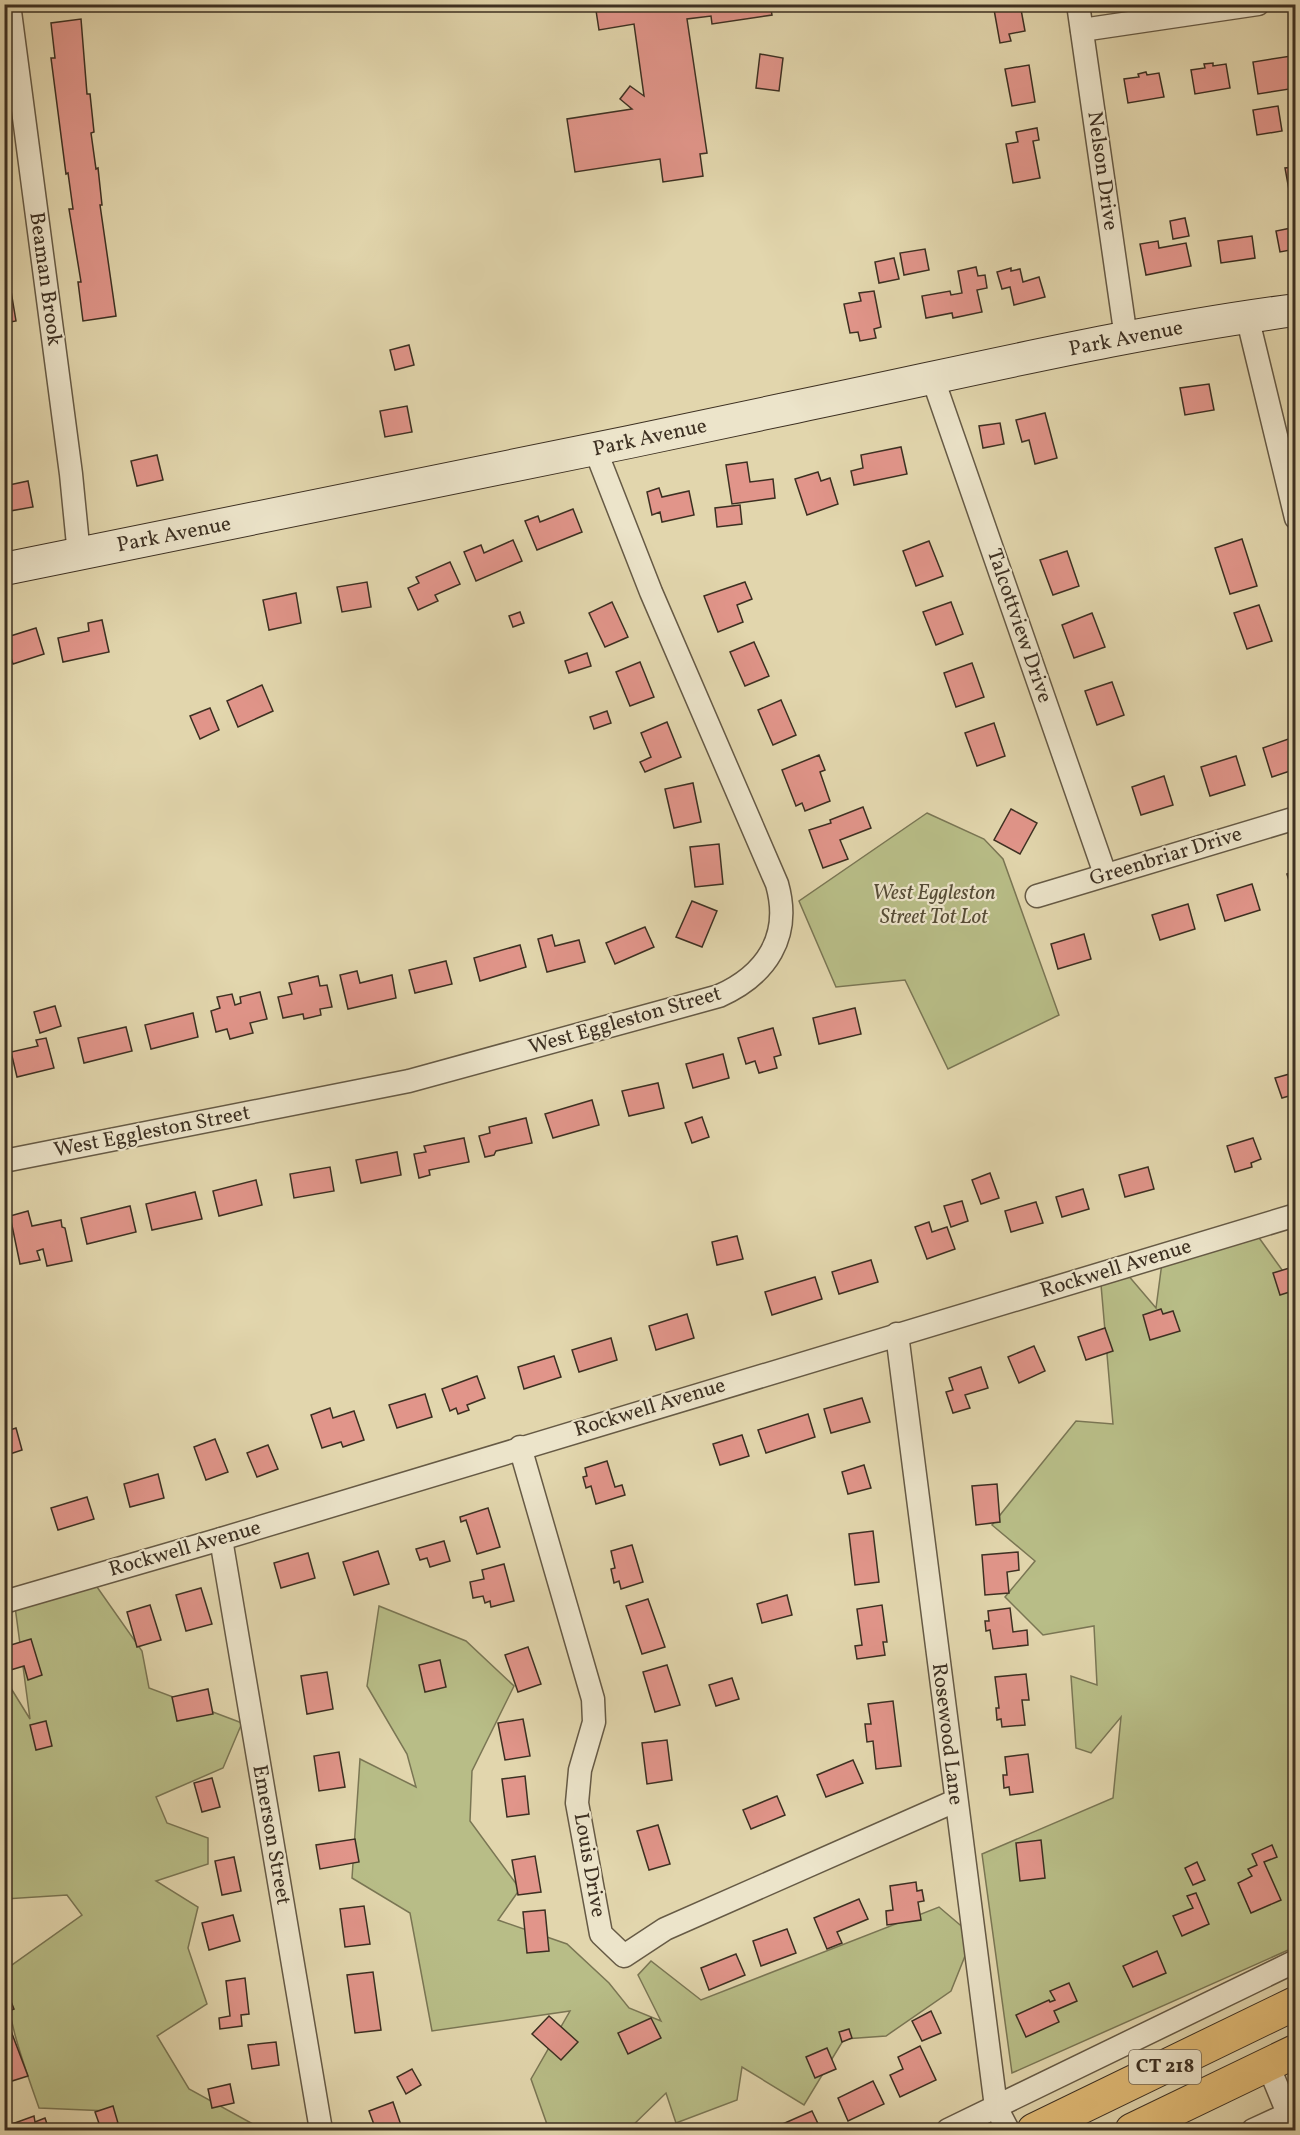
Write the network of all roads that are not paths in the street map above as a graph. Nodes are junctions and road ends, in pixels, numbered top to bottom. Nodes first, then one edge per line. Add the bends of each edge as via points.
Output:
1 (9, 4) edge
2 (1078, 4) edge
3 (1258, 4) edge
4 (1082, 30) junction
5 (1296, 310) edge
6 (1247, 316) junction
7 (1126, 338) junction
8 (933, 379) junction
9 (595, 449) junction
10 (1296, 518) edge
11 (79, 555) junction
12 (4, 569) edge
13 (1296, 818) edge
14 (1105, 874) junction
15 (1037, 896) dead end
16 (4, 1161) edge
17 (1296, 1215) edge
18 (897, 1334) junction
19 (520, 1447) junction
20 (221, 1539) junction
21 (4, 1602) edge
22 (956, 1801) junction
23 (1296, 1961) edge
24 (1296, 2003) edge
25 (1282, 2058) edge
26 (996, 2107) junction
27 (1291, 2122) edge
28 (321, 2130) edge
29 (948, 2130) edge
30 (1008, 2130) edge
31 (1034, 2130) edge
32 (1132, 2130) edge
33 (1253, 2130) edge

1 - 11 street, Beaman Brook
2 - 4 street, Nelson Drive
3 - 4 street
4 - 7 street, Nelson Drive
5 - 6 street, Park Avenue
6 - 7 street, Park Avenue
6 - 10 street
7 - 8 street, Park Avenue
8 - 9 street, Park Avenue
8 - 14 street, Talcottview Drive
9 - 11 street, Park Avenue
9 - 16 street, West Eggleston Street via 651,592 777,884 781,908 779,934 760,969 719,996 409,1081
11 - 12 street, Park Avenue
13 - 14 street, Greenbriar Drive
14 - 15 street, Greenbriar Drive
17 - 18 street, Rockwell Avenue
18 - 19 street, Rockwell Avenue
18 - 22 street, Rosewood Lane
19 - 20 street, Rockwell Avenue
19 - 22 street, Louis Drive via 593,1699 594,1722 580,1770 577,1803 601,1934 624,1956 665,1929
20 - 21 street, Rockwell Avenue
20 - 28 street, Emerson Street
22 - 26 street, Rosewood Lane
23 - 26 street
24 - 31 main road, CT 218
25 - 27 street
25 - 32 main road, CT 218
26 - 29 street
26 - 30 street, Rosewood Lane
27 - 33 street

